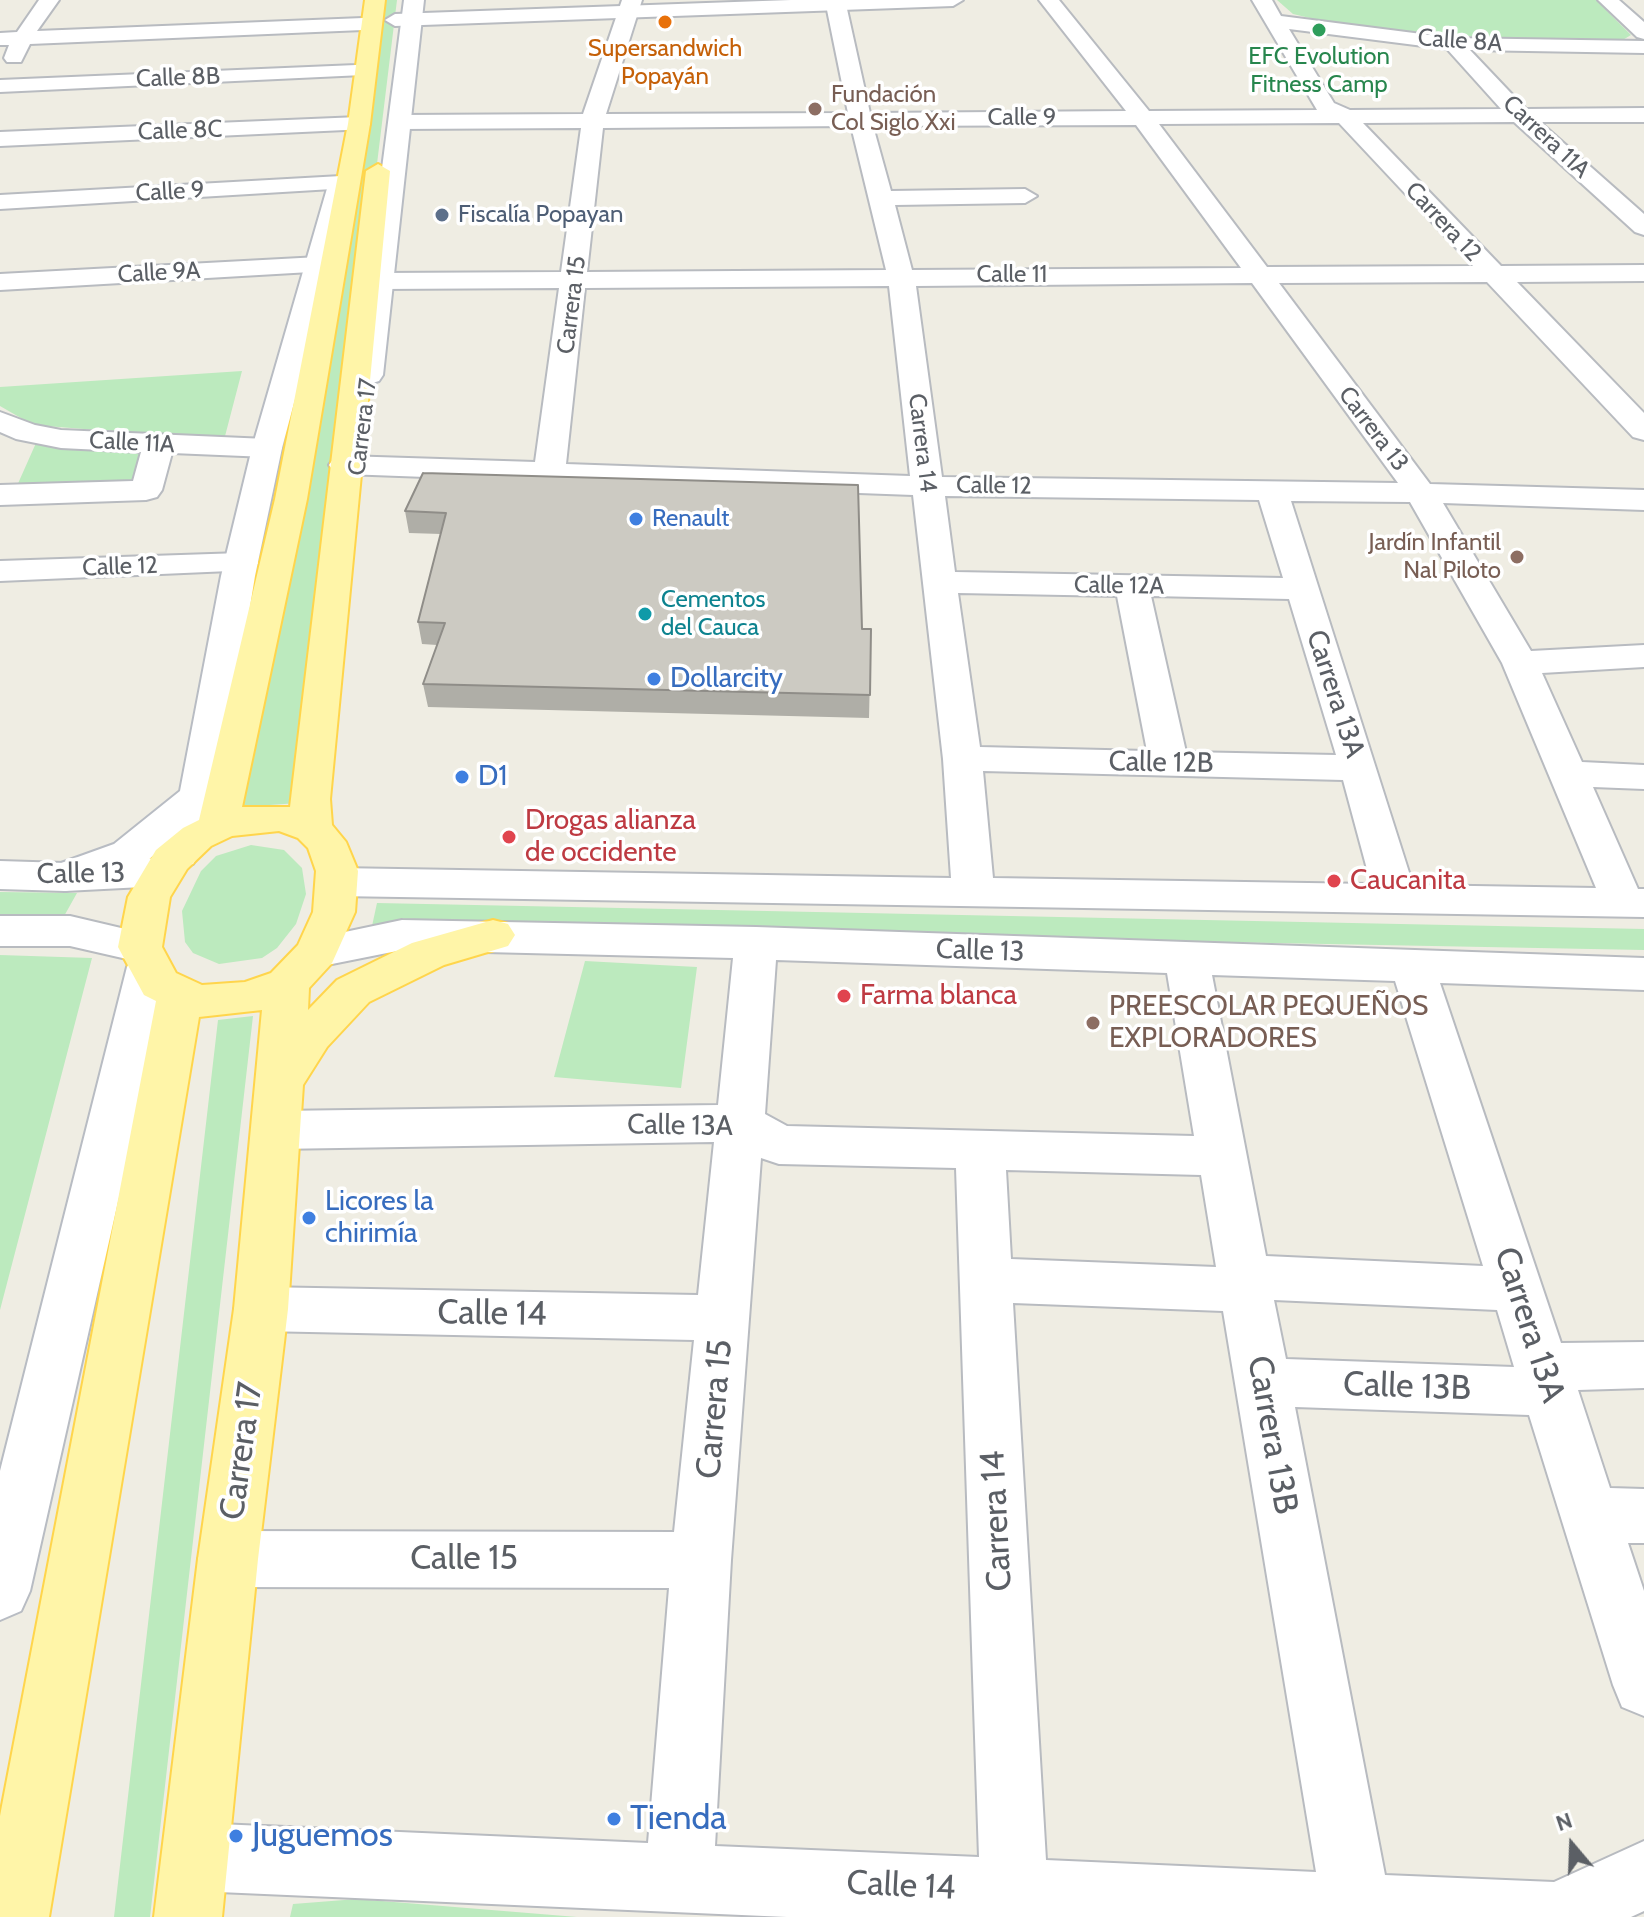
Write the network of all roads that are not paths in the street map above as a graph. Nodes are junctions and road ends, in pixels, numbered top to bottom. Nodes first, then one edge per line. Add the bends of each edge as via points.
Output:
1 (49, 0) edge
2 (737, 0) edge
3 (953, 0) edge
4 (1049, 0) edge
5 (1262, 0) edge
6 (1608, 0) edge
7 (835, 2) edge
8 (630, 6) edge
9 (393, 10) edge
10 (1277, 21) junction
11 (1644, 33) edge
12 (0, 39) edge
13 (22, 39) junction
14 (1453, 44) junction
15 (1644, 47) edge
16 (356, 71) junction
17 (1, 87) edge
18 (1343, 115) junction
19 (1519, 115) junction
20 (1644, 115) edge
21 (1143, 118) junction
22 (593, 119) junction
23 (860, 119) junction
24 (400, 122) junction
25 (354, 124) junction
26 (0, 139) edge
27 (341, 183) junction
28 (1025, 196) dead end
29 (880, 198) junction
30 (0, 202) edge
31 (1644, 227) edge
32 (319, 265) junction
33 (1492, 273) junction
34 (1644, 273) edge
35 (1256, 274) junction
36 (901, 276) junction
37 (380, 281) junction
38 (0, 282) edge
39 (576, 283) junction
40 (1644, 431) edge
41 (159, 444) junction
42 (267, 448) junction
43 (9, 462) edge
44 (352, 465) junction
45 (549, 473) junction
46 (927, 486) junction
47 (1272, 490) junction
48 (1421, 493) junction
49 (258, 498) junction
50 (291, 499) junction
51 (1644, 500) edge
52 (241, 563) junction
53 (0, 571) edge
54 (938, 582) junction
55 (1132, 587) junction
56 (1300, 589) junction
57 (1644, 656) edge
58 (1520, 663) junction
59 (962, 759) junction
60 (1169, 763) junction
61 (1359, 768) junction
62 (1571, 774) junction
63 (1644, 777) edge
64 (208, 812) junction
65 (327, 855) junction
66 (170, 863) junction
67 (0, 875) edge
68 (65, 877) junction
69 (973, 892) junction
70 (1396, 899) junction
71 (1634, 903) edge
72 (0, 931) edge
73 (493, 935) junction
74 (756, 942) junction
75 (1187, 960) junction
76 (1412, 965) junction
77 (302, 968) junction
78 (156, 969) junction
79 (1644, 974) edge
80 (277, 1109) junction
81 (740, 1123) junction
82 (980, 1150) junction
83 (1221, 1156) junction
84 (986, 1280) junction
85 (1245, 1284) junction
86 (1517, 1289) junction
87 (261, 1309) junction
88 (723, 1318) junction
89 (1644, 1365) edge
90 (1546, 1379) junction
91 (1263, 1382) junction
92 (1617, 1515) edge
93 (228, 1559) junction
94 (701, 1560) junction
95 (0, 1591) edge
96 (1644, 1685) edge
97 (1644, 1875) edge
98 (679, 1876) junction
99 (192, 1887) edge
100 (1014, 1891) junction
101 (1357, 1910) junction
102 (15, 1917) edge

1 - 13 street
2 - 8 street
3 - 7 street
4 - 21 street, Carrera 13
5 - 10 street, Carrera 12
6 - 11 street
7 - 8 street
7 - 23 street, Carrera 14
8 - 9 street
8 - 22 street, Carrera 15
9 - 13 street
9 - 16 street
9 - 24 street, Carrera 17
9 - 25 main road, Carrera 17
9 - 44 main road, Carrera 17
10 - 14 street, Calle 8A
10 - 18 street, Carrera 12 via 1326,107
12 - 13 street
13 - 17 street
14 - 15 street, Calle 8A
14 - 19 street, Carrera 11A
16 - 17 street, Calle 8B
16 - 25 street
18 - 19 street, Calle 9
18 - 21 street, Calle 9
18 - 33 street, Carrera 12
19 - 20 street, Calle 9
19 - 31 street, Carrera 11A
21 - 23 street, Calle 9
21 - 35 street, Carrera 13
22 - 23 street, Calle 9
22 - 24 street, Calle 9
22 - 39 street, Carrera 15
23 - 29 street, Carrera 14
24 - 37 street, Carrera 17
25 - 26 street, Calle 8C
25 - 27 street
25 - 50 main road, Carrera 17
27 - 30 street, Calle 9
27 - 32 street
28 - 29 street
29 - 36 street, Carrera 14
32 - 38 street, Calle 9A
32 - 42 street
33 - 34 street, Calle 11
33 - 35 street, Calle 11
33 - 40 street, Carrera 12
35 - 36 street, Calle 11
35 - 48 street, Carrera 13
36 - 39 street, Calle 11
36 - 46 street, Carrera 14
37 - 39 street, Calle 11
37 - 44 street, Carrera 17
39 - 45 street, Carrera 15
41 - 42 street, Calle 11A
41 - 43 street, Calle 11A via 61,439
41 - 43 street via 146,490
42 - 49 street
44 - 45 street, Calle 12
44 - 65 street, Carrera 17
45 - 46 street, Calle 12
46 - 47 street, Calle 12
46 - 54 street, Carrera 14
47 - 48 street, Calle 12
47 - 56 street, Carrera 13A
48 - 51 street, Calle 12
48 - 58 street, Carrera 13
49 - 50 street
49 - 52 street
50 - 64 main road, Carrera 17
52 - 53 street, Calle 12
52 - 64 street
54 - 55 street, Calle 12A
54 - 59 street, Carrera 14
55 - 56 street, Calle 12A
55 - 60 street
56 - 61 street, Carrera 13A
57 - 58 street
58 - 62 street, Carrera 13
59 - 60 street, Calle 12B
59 - 69 street, Carrera 14
60 - 61 street, Calle 12B
61 - 70 street, Carrera 13A
62 - 63 street
62 - 71 street, Carrera 13
64 - 65 main road via 283,818
64 - 66 main road via 197,837
64 - 68 street via 129,854
65 - 69 street, Calle 13
65 - 77 main road via 334,912
66 - 68 street, Calle 13
66 - 78 main road via 149,897
67 - 68 street, Calle 13
69 - 70 street, Calle 13
70 - 71 street, Calle 13
72 - 78 street, Calle 13 via 70,931
73 - 74 street, Calle 13
73 - 77 street, Calle 13 via 402,935
73 - 80 main road via 428,954 353,991 311,1035
74 - 75 street, Calle 13
74 - 81 street, Carrera 15
75 - 76 street, Calle 13
75 - 83 street, Carrera 13B
76 - 79 street, Calle 13
76 - 86 street, Carrera 13A
77 - 78 main road via 249,998 223,1002 197,1001
77 - 80 main road, Carrera 17
78 - 95 street
78 - 102 main road
80 - 81 street, Calle 13A
80 - 87 main road, Carrera 17
81 - 82 street, Calle 13A via 779,1145
81 - 88 street, Carrera 15
82 - 83 street, Calle 13A
82 - 84 street, Carrera 14
83 - 85 street, Carrera 13B
84 - 85 street
84 - 100 street, Carrera 14
85 - 86 street
85 - 91 street, Carrera 13B
86 - 90 street, Carrera 13A
87 - 88 street, Calle 14
87 - 93 main road, Carrera 17
88 - 94 street, Carrera 15
89 - 90 street
90 - 91 street, Calle 13B
90 - 92 street, Carrera 13A
91 - 101 street, Carrera 13B
92 - 96 street, Carrera 13A
93 - 94 street, Calle 15
93 - 99 main road, Carrera 17
94 - 98 street, Carrera 15
97 - 101 street, Calle 14 via 1557,1917
98 - 99 street, Calle 14
98 - 100 street, Calle 14
100 - 101 street, Calle 14

